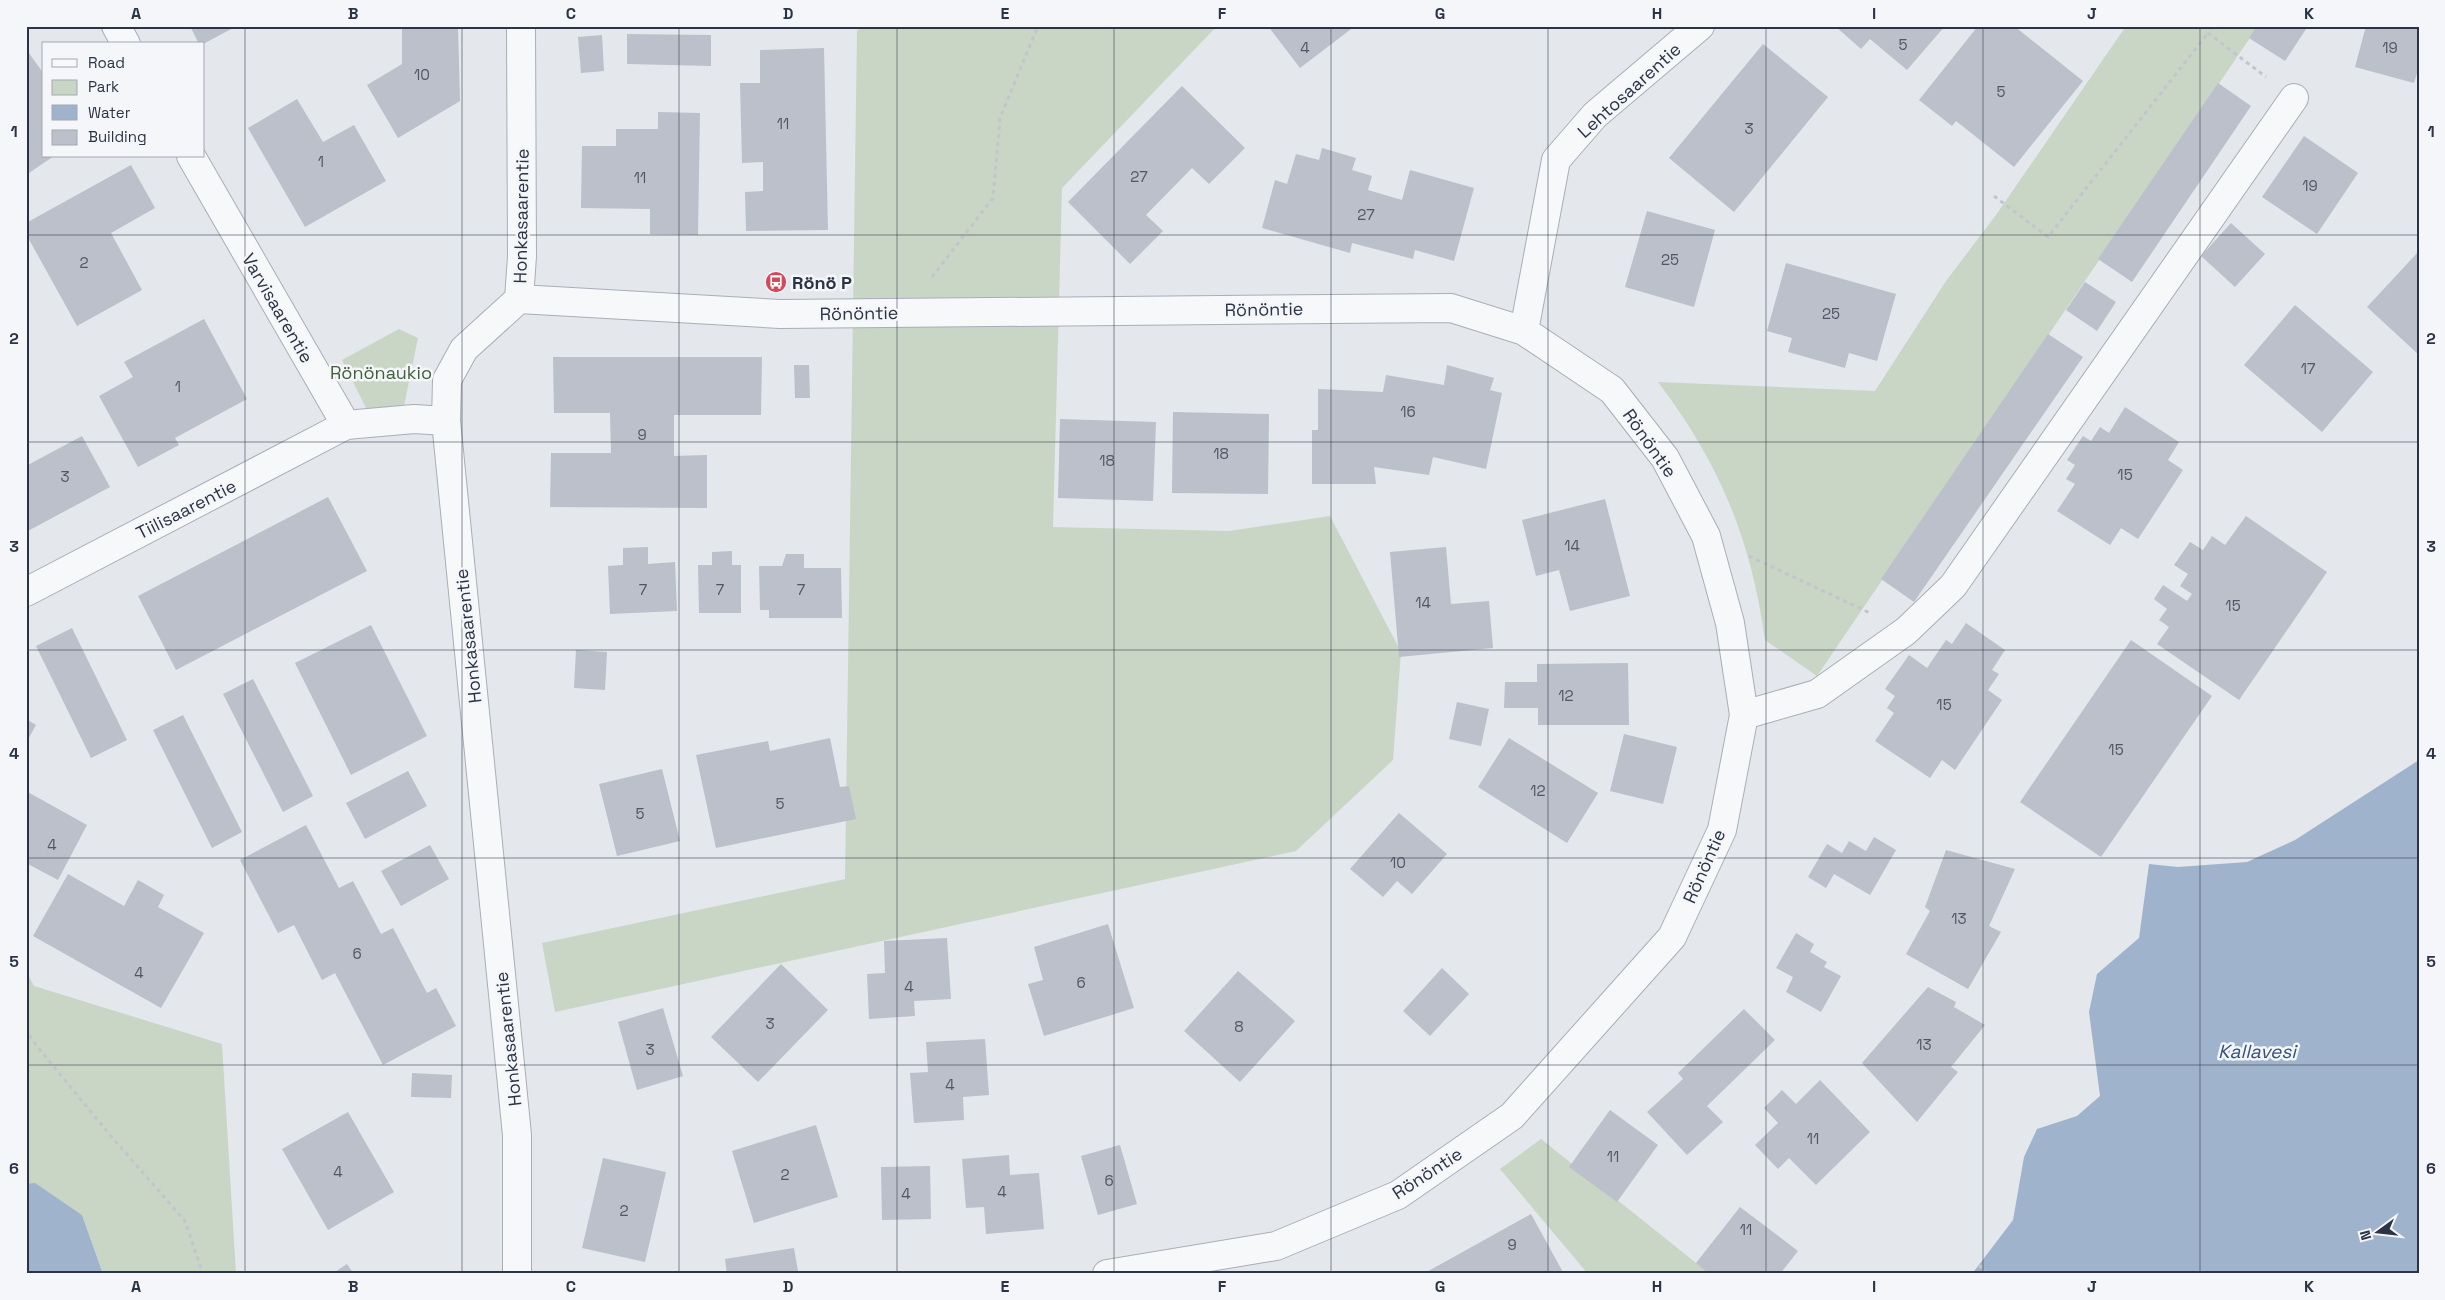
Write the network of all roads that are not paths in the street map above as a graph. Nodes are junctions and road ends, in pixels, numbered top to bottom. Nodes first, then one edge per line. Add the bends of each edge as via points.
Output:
1 (116, 26) edge
2 (521, 26) edge
3 (1700, 26) edge
4 (125, 42) edge
5 (2294, 98) road end
6 (192, 158) edge
7 (519, 299) junction
8 (1524, 331) junction
9 (446, 421) junction
10 (346, 426) junction
11 (26, 592) edge
12 (1744, 715) junction
13 (517, 1274) edge
14 (1107, 1274) edge

1 - 4 street
2 - 7 street, Honkasaarentie via 522,256
3 - 8 street, Lehtosaarentie via 1595,115 1556,160
5 - 12 street via 1953,586 1906,631 1817,694
6 - 10 street, Varvisaarentie
7 - 8 street, Rönöntie via 780,314 1451,308
7 - 9 street, Honkasaarentie via 464,349 447,380
8 - 12 street, Rönöntie via 1612,390 1665,458 1706,536 1730,622
9 - 10 street via 414,420
9 - 13 street, Honkasaarentie via 517,1135
10 - 11 street, Tiilisaarentie
12 - 14 street, Rönöntie via 1722,830 1672,937 1512,1116 1398,1195 1276,1246

